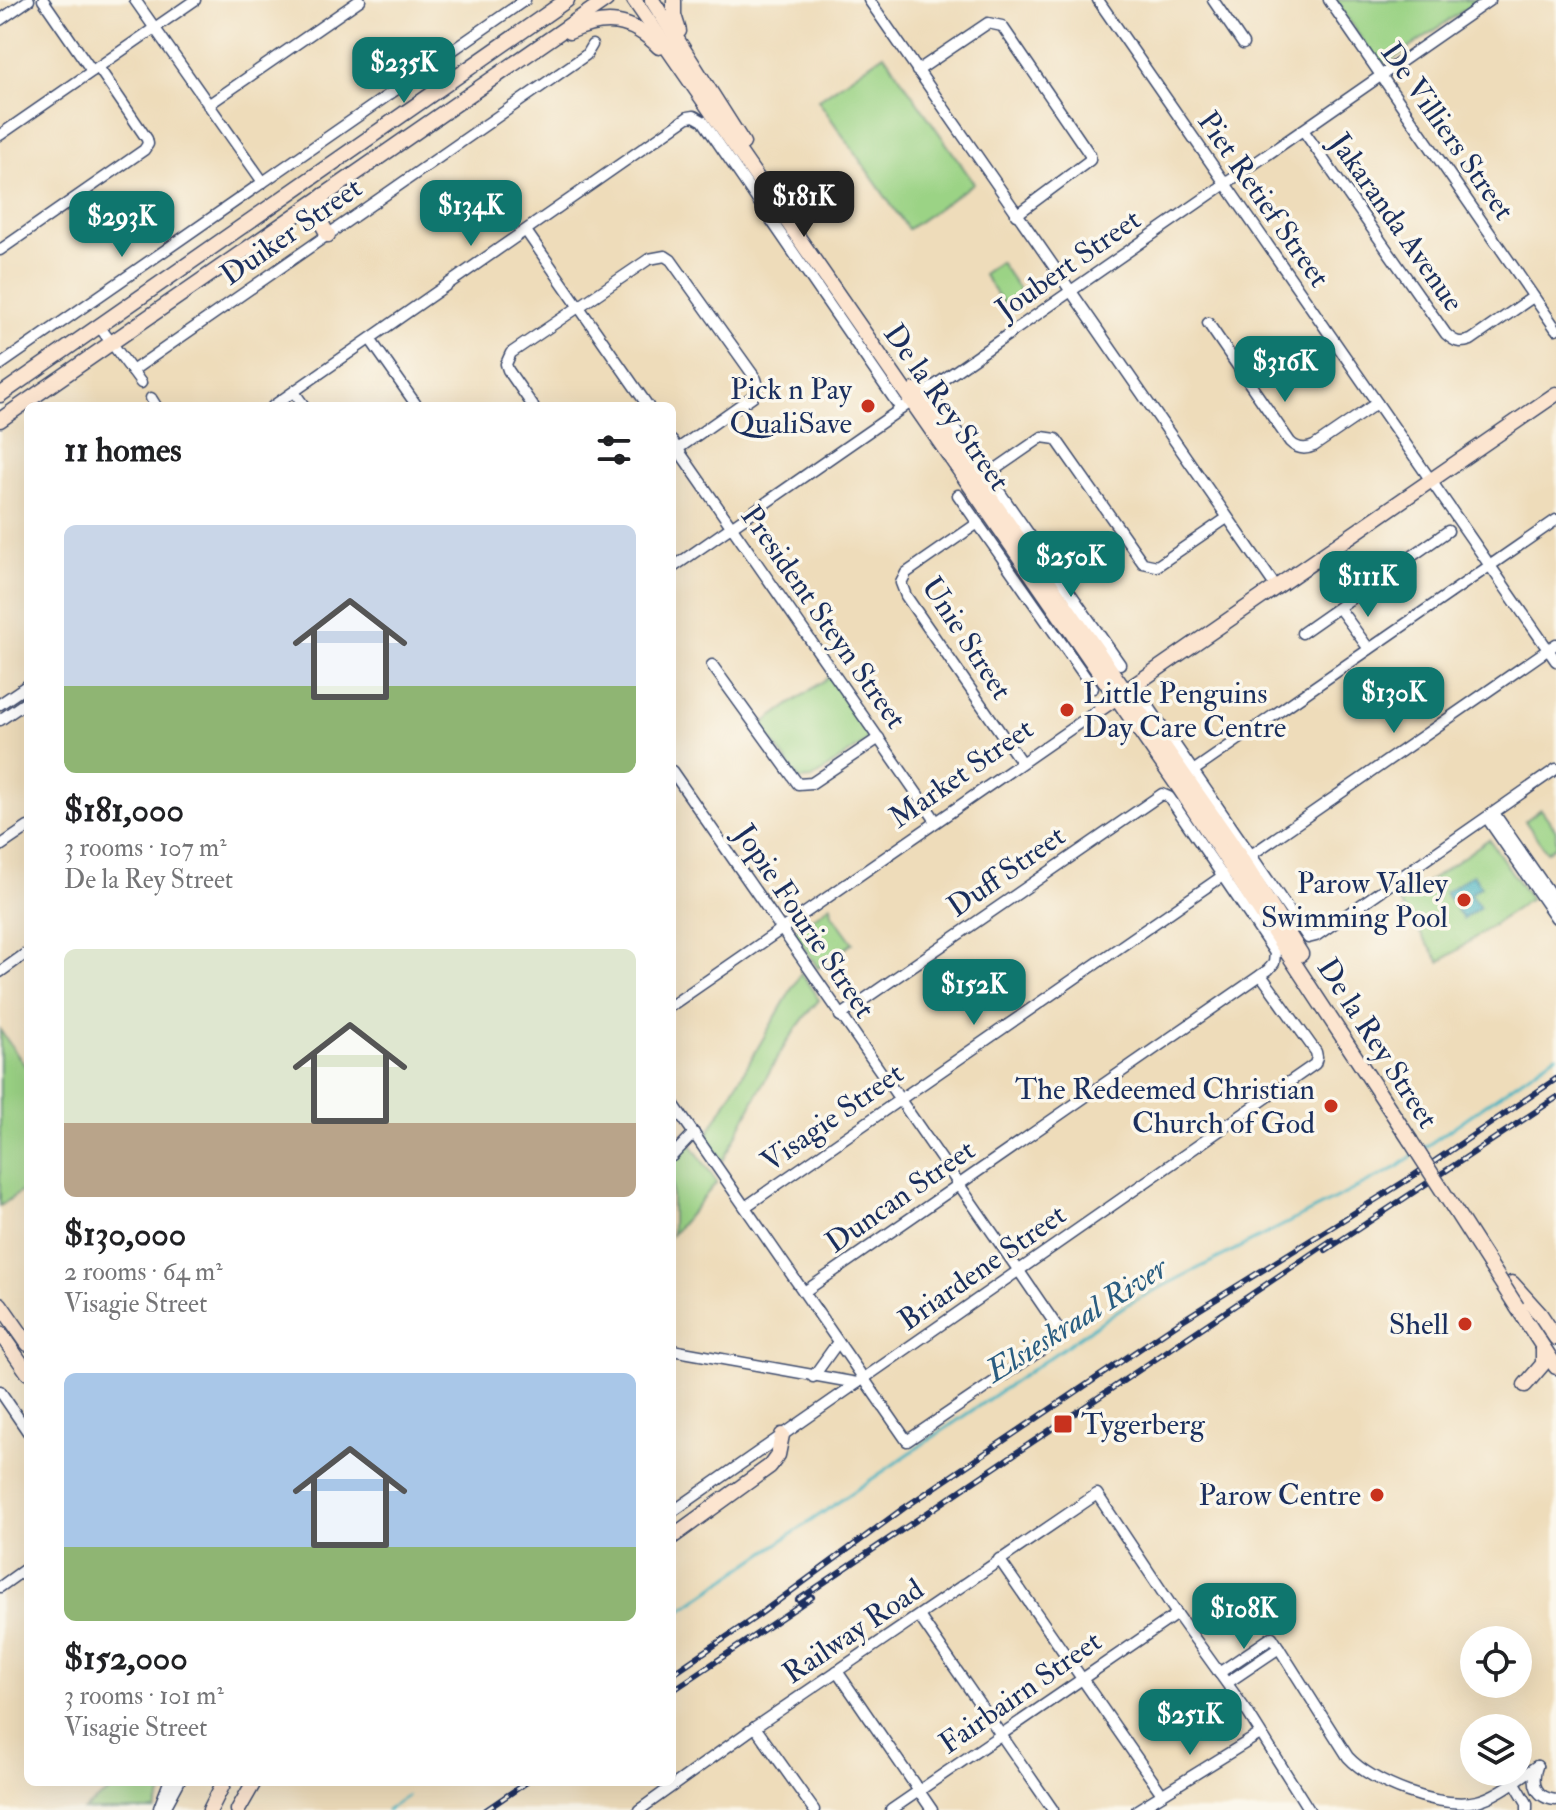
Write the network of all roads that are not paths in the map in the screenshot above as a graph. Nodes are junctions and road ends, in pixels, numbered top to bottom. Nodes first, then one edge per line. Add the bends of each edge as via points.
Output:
1 (29, 0) edge
2 (43, 0) edge
3 (135, 0) edge
4 (195, 0) edge
5 (360, 0) edge
6 (525, 0) edge
7 (567, 0) edge
8 (606, 0) edge
9 (634, 0) edge
10 (652, 0) edge
11 (674, 0) edge
12 (869, 0) edge
13 (1098, 0) edge
14 (1213, 0) edge
15 (1329, 0) edge
16 (1490, 0) edge
17 (0, 20) edge
18 (155, 28) junction
19 (1243, 44) dead end
20 (592, 45) dead end
21 (514, 63) junction
22 (687, 66) junction
23 (95, 69) junction
24 (917, 71) junction
25 (1381, 76) junction
26 (208, 105) junction
27 (1303, 130) junction
28 (0, 135) edge
29 (263, 182) junction
30 (1225, 184) junction
31 (324, 195) junction
32 (1016, 215) junction
33 (526, 231) junction
34 (328, 235) junction
35 (0, 250) edge
36 (1070, 292) junction
37 (1533, 297) junction
38 (579, 307) junction
39 (1208, 323) dead end
40 (99, 326) junction
41 (1556, 329) edge
42 (370, 339) junction
43 (111, 343) junction
44 (0, 365) edge
45 (132, 371) junction
46 (141, 383) dead end
47 (294, 392) junction
48 (1556, 394) edge
49 (0, 395) edge
50 (26, 402) edge
51 (279, 402) edge
52 (301, 402) edge
53 (414, 402) edge
54 (530, 402) edge
55 (645, 402) edge
56 (910, 402) junction
57 (24, 403) edge
58 (1377, 403) junction
59 (940, 407) dead end
60 (0, 420) edge
61 (676, 447) edge
62 (676, 451) edge
63 (987, 475) junction
64 (1431, 480) junction
65 (958, 495) dead end
66 (1227, 518) junction
67 (1556, 520) edge
68 (978, 523) junction
69 (731, 526) junction
70 (1448, 531) dead end
71 (676, 565) edge
72 (1490, 567) junction
73 (1276, 587) junction
74 (1339, 608) junction
75 (1302, 633) dead end
76 (1552, 646) edge
77 (1369, 649) junction
78 (1556, 661) edge
79 (1120, 664) dead end
80 (712, 665) dead end
81 (24, 688) edge
82 (1093, 688) dead end
83 (1121, 694) junction
84 (0, 704) edge
85 (24, 704) edge
86 (1147, 704) dead end
87 (1101, 708) joint
88 (0, 720) edge
89 (879, 738) junction
90 (1021, 762) junction
91 (1556, 769) edge
92 (1193, 771) junction
93 (676, 777) edge
94 (1159, 794) joint
95 (1490, 815) junction
96 (936, 821) junction
97 (24, 830) edge
98 (0, 846) edge
99 (1251, 855) junction
100 (1224, 875) junction
101 (1554, 903) edge
102 (1556, 918) edge
103 (782, 929) junction
104 (24, 955) edge
105 (0, 972) edge
106 (1261, 975) junction
107 (676, 1002) edge
108 (840, 1016) junction
109 (1317, 1061) joint
110 (899, 1100) junction
111 (676, 1108) edge
112 (694, 1133) junction
113 (1414, 1138) junction
114 (676, 1152) edge
115 (958, 1185) junction
116 (745, 1207) junction
117 (1019, 1271) junction
118 (804, 1292) junction
119 (0, 1304) edge
120 (0, 1333) edge
121 (1555, 1336) edge
122 (24, 1338) edge
123 (838, 1342) junction
124 (1543, 1347) junction
125 (676, 1351) edge
126 (24, 1367) edge
127 (1556, 1367) edge
128 (813, 1377) junction
129 (860, 1381) junction
130 (1525, 1385) dead end
131 (0, 1391) edge
132 (24, 1426) edge
133 (782, 1435) junction
134 (676, 1509) edge
135 (676, 1534) edge
136 (999, 1559) junction
137 (24, 1570) edge
138 (0, 1587) edge
139 (1177, 1614) junction
140 (919, 1616) junction
141 (1279, 1648) junction
142 (837, 1671) junction
143 (1219, 1673) junction
144 (1082, 1679) junction
145 (1227, 1683) junction
146 (755, 1727) junction
147 (1260, 1734) junction
148 (1001, 1735) junction
149 (1532, 1769) edge
150 (676, 1784) edge
151 (173, 1786) edge
152 (222, 1786) edge
153 (252, 1786) edge
154 (673, 1786) edge
155 (1505, 1786) edge
156 (1517, 1786) edge
157 (1502, 1788) junction
158 (919, 1791) junction
159 (1162, 1794) junction
160 (1523, 1794) junction
161 (1556, 1800) edge
162 (162, 1810) edge
163 (210, 1810) edge
164 (238, 1810) edge
165 (639, 1810) edge
166 (814, 1810) edge
167 (891, 1810) edge
168 (932, 1810) edge
169 (1053, 1810) edge
170 (1137, 1810) edge
171 (1309, 1810) edge
172 (1527, 1810) edge

1 - 17 street
2 - 23 street
3 - 18 street
4 - 18 street
5 - 26 street
6 - 29 street
7 - 40 main road
8 - 21 main road
9 - 22 main road, De la Rey Street
10 - 22 main road, De la Rey Street
11 - 22 main road
12 - 24 street
13 - 30 street, Piet Retief Street
14 - 19 street
15 - 25 street, De Villiers Street
16 - 25 street, Joubert Street
18 - 23 street
18 - 26 street
20 - 34 street, Duiker Street via 586,55
21 - 22 main road via 583,26 619,22 642,31
21 - 31 main road
22 - 56 main road, De la Rey Street via 750,153
23 - 28 street
23 - 35 street via 148,144
24 - 32 street
24 - 32 street via 988,23 1002,26 1090,155
25 - 27 street, Joubert Street
25 - 37 street, De Villiers Street
26 - 29 street
27 - 30 street, Joubert Street
27 - 37 street, Jakaranda Avenue via 1454,341 1471,340
29 - 44 street
30 - 36 street, Joubert Street
30 - 58 street, Piet Retief Street
31 - 34 main road via 317,215
31 - 43 main road
32 - 36 street
33 - 38 street
33 - 42 street
33 - 56 street, De la Rey Street via 688,117 697,116
34 - 45 street, Duiker Street
36 - 56 street, Joubert Street
36 - 66 street
37 - 41 street, De Villiers Street
38 - 54 street via 507,359 508,370
38 - 55 street
38 - 61 street via 649,259 665,256 756,379 753,396
39 - 58 street via 1297,447 1314,446
40 - 43 street
40 - 49 main road
42 - 47 street
42 - 53 street
43 - 45 street
43 - 50 main road
45 - 46 street
47 - 51 street
47 - 52 street
48 - 64 main road, Market Street
56 - 69 street, Joubert Street
56 - 83 main road, De la Rey Street
57 - 60 main road
58 - 64 street, Piet Retief Street
59 - 63 street, De la Rey Street
62 - 69 street, President Steyn Street
63 - 66 street via 1042,437 1056,439 1149,566 1157,566
63 - 79 street, De la Rey Street
64 - 72 street, Piet Retief Street
64 - 73 main road, Market Street
65 - 68 street, De la Rey Street
66 - 73 street
67 - 72 street
68 - 82 street, De la Rey Street
68 - 90 street, Unie Street via 906,573 902,589
69 - 71 street, Joubert Street
69 - 89 street, President Steyn Street
70 - 74 street
72 - 76 street, Piet Retief Street
72 - 77 street
73 - 83 main road, Market Street
74 - 75 street
74 - 77 street
76 - 78 street, Piet Retief Street
76 - 99 street
77 - 92 street
80 - 89 street via 798,784 812,783
81 - 84 street
83 - 87 main road, Market Street
83 - 113 main road, De la Rey Street via 1230,841
85 - 88 street
86 - 92 street, De la Rey Street
87 - 90 street, Market Street
89 - 96 street, President Steyn Street
90 - 96 street, Market Street
91 - 95 street
92 - 99 street, De la Rey Street
93 - 103 street, Jopie Fourie Street
94 - 100 street, De la Rey Street via 1169,797
94 - 108 street, Duff Street
95 - 99 street, De la Rey Street via 1311,938
95 - 101 street
96 - 103 street, Market Street
97 - 98 street
100 - 106 street, De la Rey Street via 1274,950 1274,963
100 - 110 street, Visagie Street
101 - 102 street
103 - 107 street, Market Street
103 - 108 street, Jopie Fourie Street
104 - 105 street
106 - 109 street, De la Rey Street via 1316,1052
106 - 115 street, Duncan Street
108 - 110 street, Jopie Fourie Street
109 - 117 street, Briardene Street
110 - 115 street, Jopie Fourie Street
110 - 116 street, Visagie Street
111 - 112 street
112 - 114 street
112 - 116 street
113 - 121 main road, De la Rey Street via 1512,1283
113 - 124 main road, De la Rey Street, bridge
115 - 117 street, Jopie Fourie Street
115 - 118 street, Duncan Street
116 - 118 street
117 - 129 street, Briardene Street
117 - 129 street, Jopie Fourie Street via 1061,1335 907,1441
118 - 123 street
119 - 122 main road
120 - 126 main road
123 - 128 street
123 - 129 street
124 - 127 main road, De la Rey Street
124 - 130 main road via 1543,1364
125 - 128 street
128 - 129 street
129 - 133 street, Briardene Street
131 - 132 street
133 - 134 street, Briardene Street
133 - 135 main road via 770,1466
136 - 139 street, Railway Road via 1097,1494
136 - 140 street, Railway Road
136 - 144 street
137 - 138 street
139 - 143 street
139 - 144 street, Fairbairn Street
140 - 142 street, Railway Road
140 - 148 street
141 - 143 street via 1272,1637
141 - 145 street
141 - 157 street via 1358,1767 1414,1794 1453,1802 1476,1801
142 - 146 street, Railway Road
142 - 158 street
143 - 145 street
144 - 148 street, Fairbairn Street
144 - 159 street
145 - 147 street
146 - 150 street, Railway Road
146 - 166 street
147 - 159 street
147 - 171 street
148 - 158 street, Fairbairn Street
148 - 169 street
149 - 161 street via 1537,1766 1533,1779 1541,1795
151 - 162 street
152 - 163 main road
153 - 164 main road
154 - 165 street, Railway Road
155 - 157 street
156 - 160 street
157 - 160 street
158 - 167 street, Fairbairn Street
158 - 168 street
159 - 170 street
160 - 172 street

